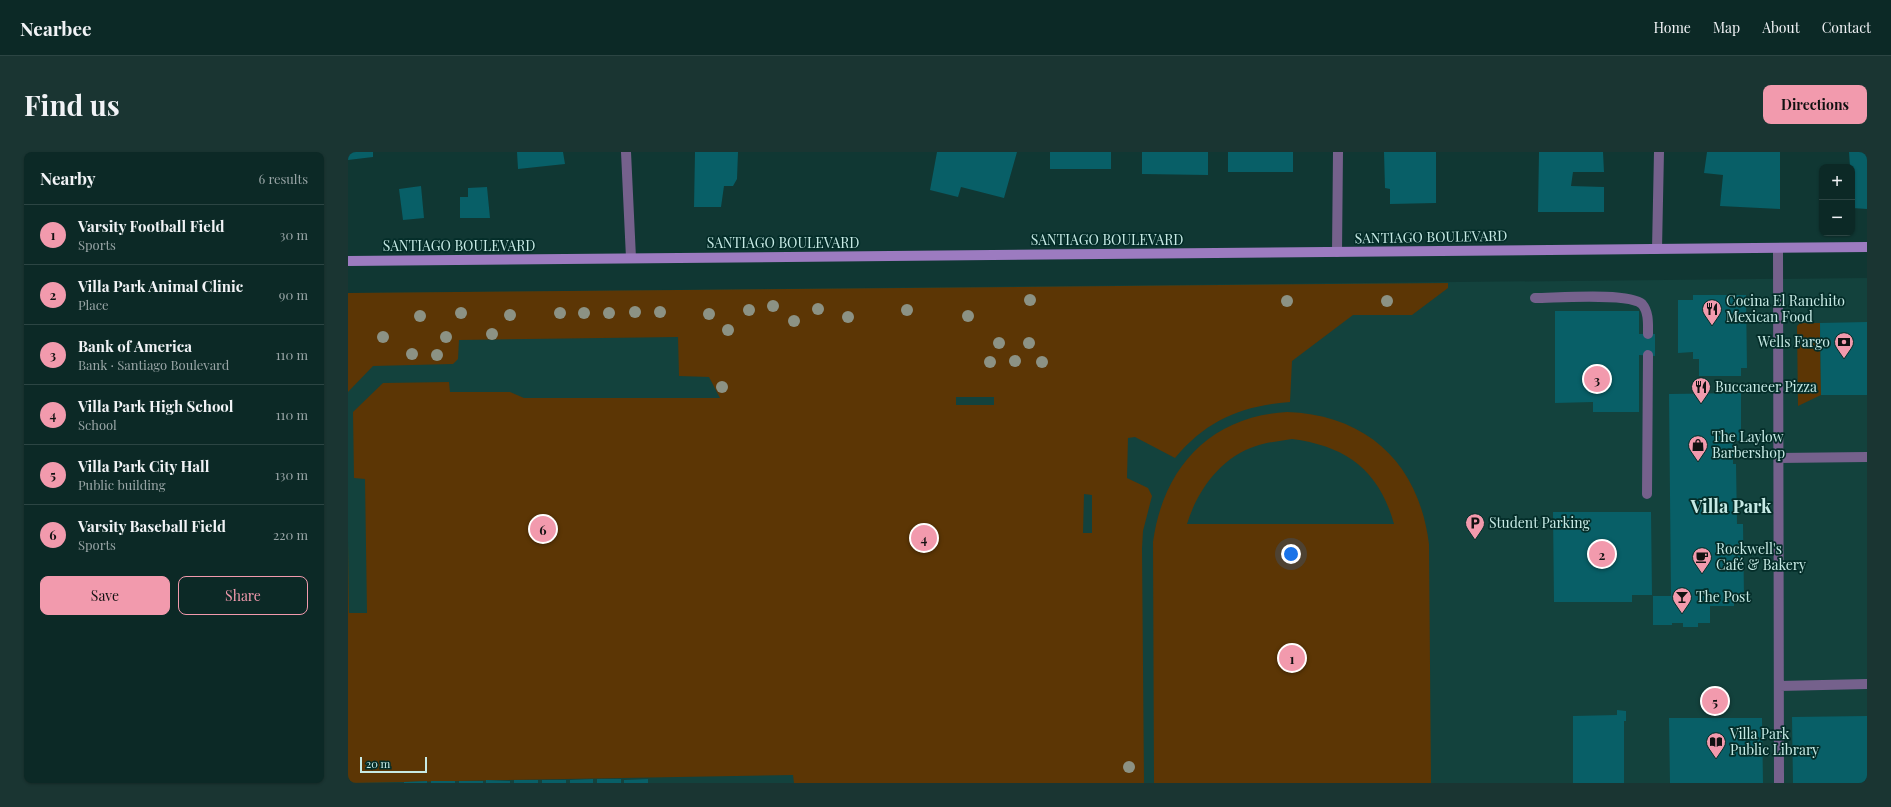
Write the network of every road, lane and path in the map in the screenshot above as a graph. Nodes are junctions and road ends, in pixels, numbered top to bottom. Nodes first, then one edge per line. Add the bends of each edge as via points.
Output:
1 (626, 152) edge
2 (1338, 152) edge
3 (1659, 152) edge
4 (1867, 247) edge
5 (1778, 248) junction
6 (1657, 249) junction
7 (1337, 252) junction
8 (631, 258) junction
9 (348, 261) edge
10 (1535, 298) dead end
11 (1648, 334) dead end
12 (1648, 355) dead end
13 (1867, 457) edge
14 (1778, 458) junction
15 (1647, 494) dead end
16 (1867, 684) edge
17 (1779, 686) junction
18 (1779, 783) edge

1 - 8 street
2 - 7 street
3 - 6 street
4 - 5 street, SANTIAGO BOULEVARD
5 - 6 street, SANTIAGO BOULEVARD
5 - 14 street
6 - 7 street, SANTIAGO BOULEVARD
7 - 8 street, SANTIAGO BOULEVARD
8 - 9 street, SANTIAGO BOULEVARD
10 - 11 street via 1618,297 1635,300 1644,307 1647,314
12 - 15 street
13 - 14 street
14 - 17 street
16 - 17 street
17 - 18 street

